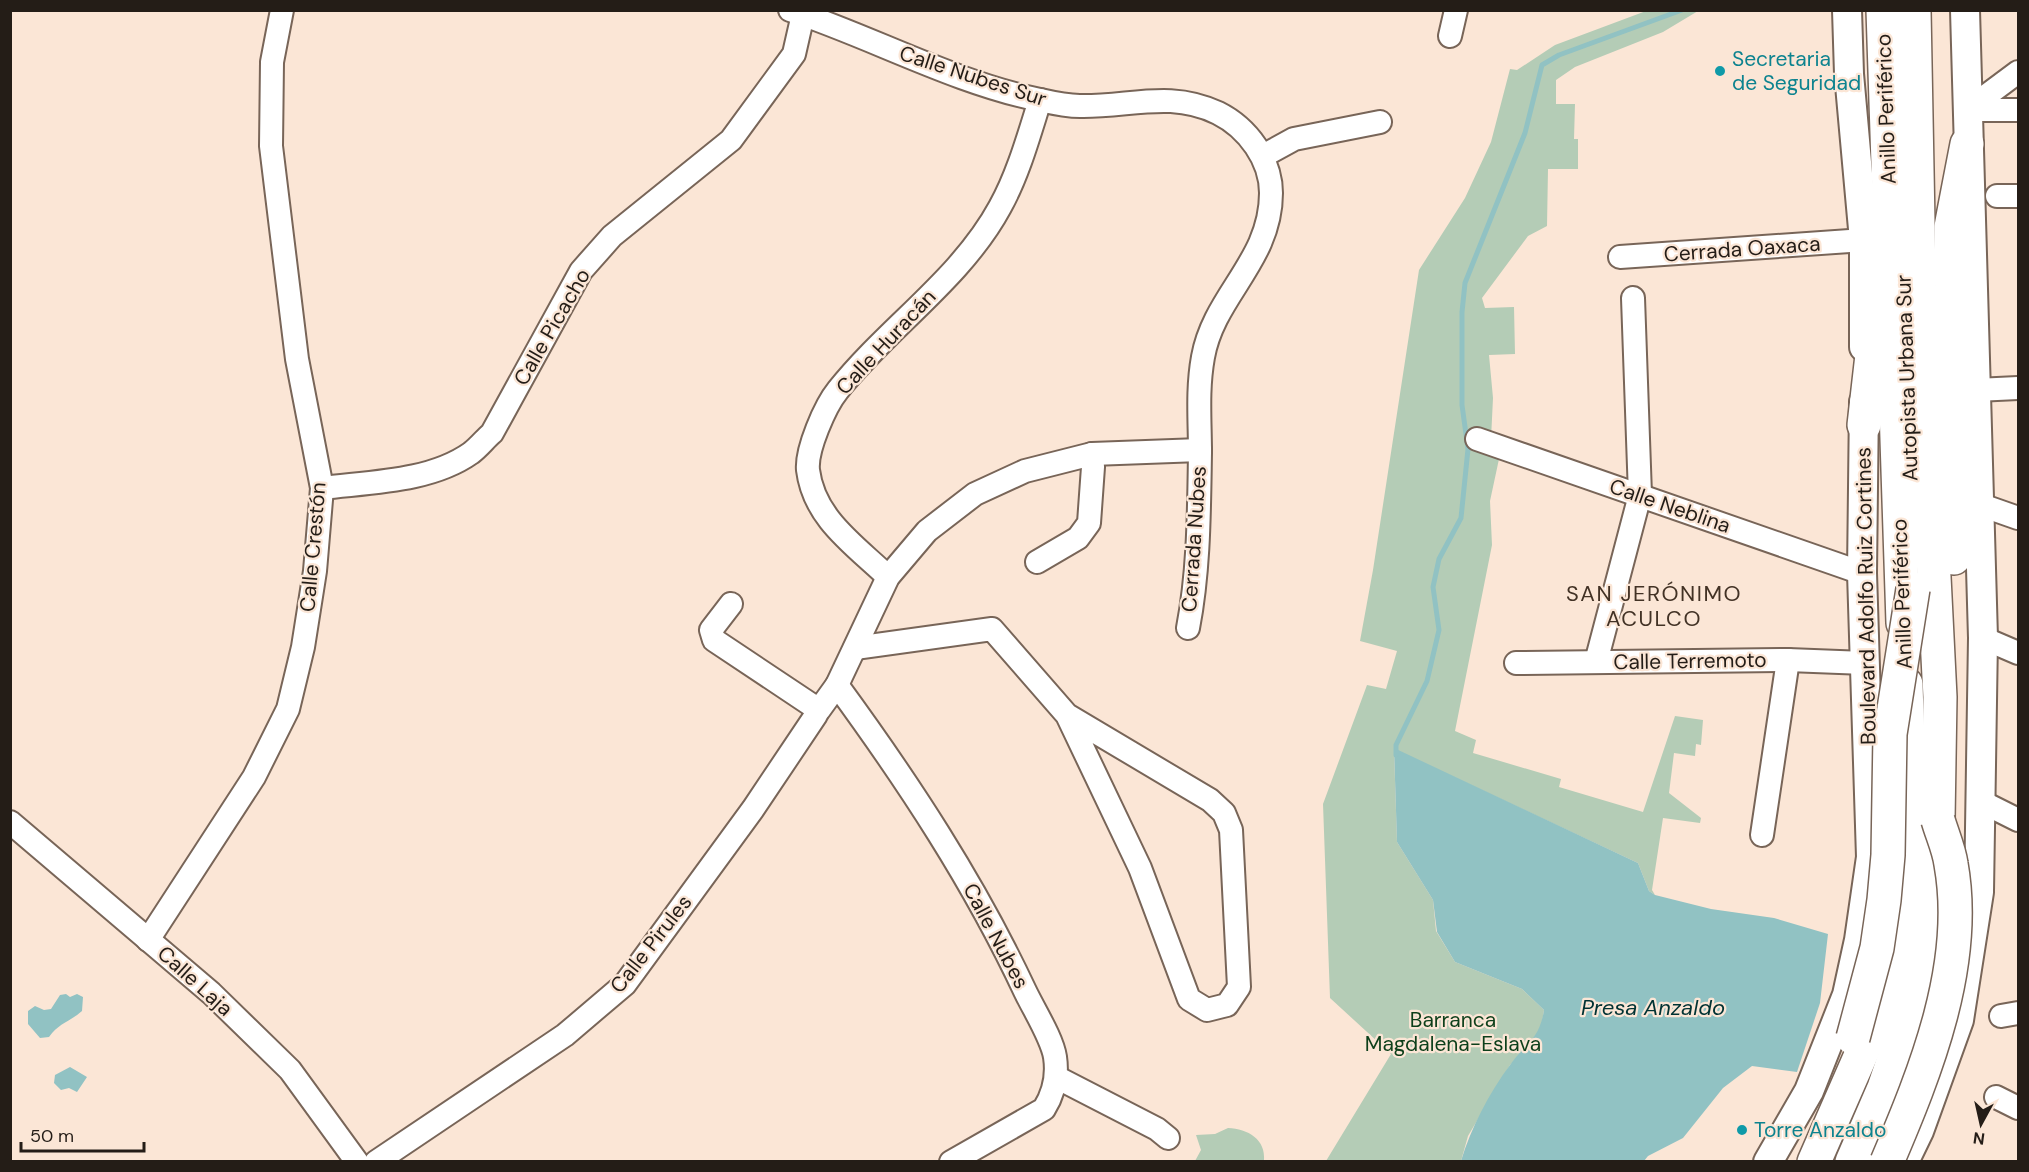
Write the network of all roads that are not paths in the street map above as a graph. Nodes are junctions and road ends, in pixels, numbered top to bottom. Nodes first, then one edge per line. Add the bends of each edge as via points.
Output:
1 (282, 10) edge
2 (1456, 10) edge
3 (1847, 10) edge
4 (1883, 10) edge
5 (1895, 10) edge
6 (1914, 10) edge
7 (1927, 10) edge
8 (1965, 10) edge
9 (800, 12) edge
10 (1450, 36) dead end
11 (2019, 72) edge
12 (1040, 100) junction
13 (1967, 110) junction
14 (2019, 110) edge
15 (1380, 122) dead end
16 (1968, 144) junction
17 (1263, 156) junction
18 (1888, 211) junction
19 (1864, 240) junction
20 (1620, 257) dead end
21 (1633, 298) dead end
22 (2019, 388) edge
23 (1976, 390) junction
24 (1864, 425) junction
25 (1477, 439) dead end
26 (1200, 450) junction
27 (1092, 453) junction
28 (322, 488) junction
29 (1640, 495) junction
30 (1981, 505) junction
31 (2019, 518) edge
32 (1037, 562) dead end
33 (1862, 573) junction
34 (888, 577) junction
35 (1913, 588) junction
36 (730, 604) dead end
37 (1188, 628) dead end
38 (1983, 638) junction
39 (855, 648) junction
40 (2019, 653) edge
41 (1946, 658) junction
42 (1788, 660) junction
43 (1596, 662) junction
44 (1516, 663) dead end
45 (1865, 663) junction
46 (837, 686) junction
47 (817, 712) junction
48 (1067, 715) junction
49 (1982, 746) junction
50 (1982, 802) junction
51 (1938, 820) junction
52 (2019, 820) edge
53 (10, 822) edge
54 (1762, 835) dead end
55 (148, 940) junction
56 (1056, 1077) junction
57 (1996, 1097) dead end
58 (2019, 1108) edge
59 (1167, 1138) dead end
60 (357, 1161) edge
61 (376, 1161) edge
62 (951, 1161) edge
63 (1768, 1161) edge
64 (1796, 1161) edge
65 (1814, 1161) edge
66 (1830, 1161) edge
67 (1852, 1161) edge
68 (1867, 1161) edge
69 (1878, 1161) edge
70 (1887, 1161) edge
71 (1904, 1161) edge

1 - 28 street, Calle Crestón via 272,62 271,146 297,359
2 - 10 street
3 - 19 main road, Boulevard Adolfo Ruiz Cortines
4 - 18 highway, Anillo Periférico
5 - 35 highway, Autopista Urbana Sur
6 - 51 highway, Autopista Urbana Sur via 1919,276 1940,697
7 - 41 highway, Anillo Periférico
8 - 13 main road
9 - 12 street, Calle Nubes Sur via 914,58
9 - 28 street, Calle Picacho via 794,54 731,140 612,236 581,271 492,433 471,453 439,469
11 - 13 street
12 - 17 street, Calle Nubes Sur via 1080,106 1140,100 1187,101 1220,114 1250,137
12 - 34 street, Calle Huracán via 1000,207 965,258 836,392 812,441 808,470 816,498 847,542
13 - 14 street
13 - 16 main road
15 - 17 street via 1294,139
16 - 23 main road
16 - 41 highway via 1951,227 1955,602
17 - 26 street, Calle Nubes Sur via 1271,191 1268,229 1253,263 1218,312 1207,341 1198,397
18 - 24 highway
18 - 65 highway, Anillo Periférico via 1909,777 1904,910 1878,1016
19 - 20 street, Cerrada Oaxaca
19 - 24 main road, Boulevard Adolfo Ruiz Cortines
21 - 29 street
22 - 23 street
23 - 30 main road
24 - 33 main road, Boulevard Adolfo Ruiz Cortines
25 - 29 street, Calle Neblina
26 - 27 street, Calle Pirules
26 - 37 street, Cerrada Nubes via 1195,590
27 - 32 street via 1089,523 1077,538
27 - 34 street, Calle Pirules via 1025,471 975,494 927,531
28 - 55 street, Calle Crestón via 303,647 288,709 254,777
29 - 33 street, Calle Neblina
29 - 43 street
30 - 31 street
30 - 38 main road
33 - 45 main road, Boulevard Adolfo Ruiz Cortines
34 - 39 street, Calle Pirules
35 - 64 highway, bridge via 1890,734 1888,855 1878,948 1853,1038
35 - 66 highway, Autopista Urbana Sur, bridge via 1919,866 1898,987 1870,1077
36 - 47 street via 711,630 714,640
38 - 40 street
38 - 49 main road
39 - 46 street, Calle Pirules
39 - 48 street via 992,629
41 - 68 highway, Anillo Periférico via 1936,965 1899,1091
42 - 43 street, Calle Terremoto
42 - 45 street, Calle Terremoto
42 - 54 street
43 - 44 street, Calle Terremoto
45 - 63 main road, Boulevard Adolfo Ruiz Cortines via 1871,857 1859,940 1847,995 1824,1055 1809,1091
46 - 47 street, Calle Pirules
46 - 56 street, Calle Nubes via 915,795 984,910 1055,1056
47 - 61 street, Calle Pirules via 753,809 625,984 566,1035
48 - 48 street via 1140,868 1189,999 1207,1010 1227,1005 1239,987 1232,839 1224,813 1210,800
49 - 50 main road
49 - 69 main road via 1951,907 1942,984 1916,1071
50 - 52 street
50 - 71 main road via 1979,892 1959,1020 1919,1131
51 - 67 highway, Autopista Urbana Sur via 1933,885 1915,997 1884,1088
51 - 70 highway, bridge via 1951,863 1954,907 1948,993 1912,1104
53 - 55 street, Calle Laja
55 - 60 street, Calle Laja via 211,993 290,1071
56 - 59 street via 1157,1129
56 - 62 street, Calle Nubes via 1053,1094 1044,1109
57 - 58 street

